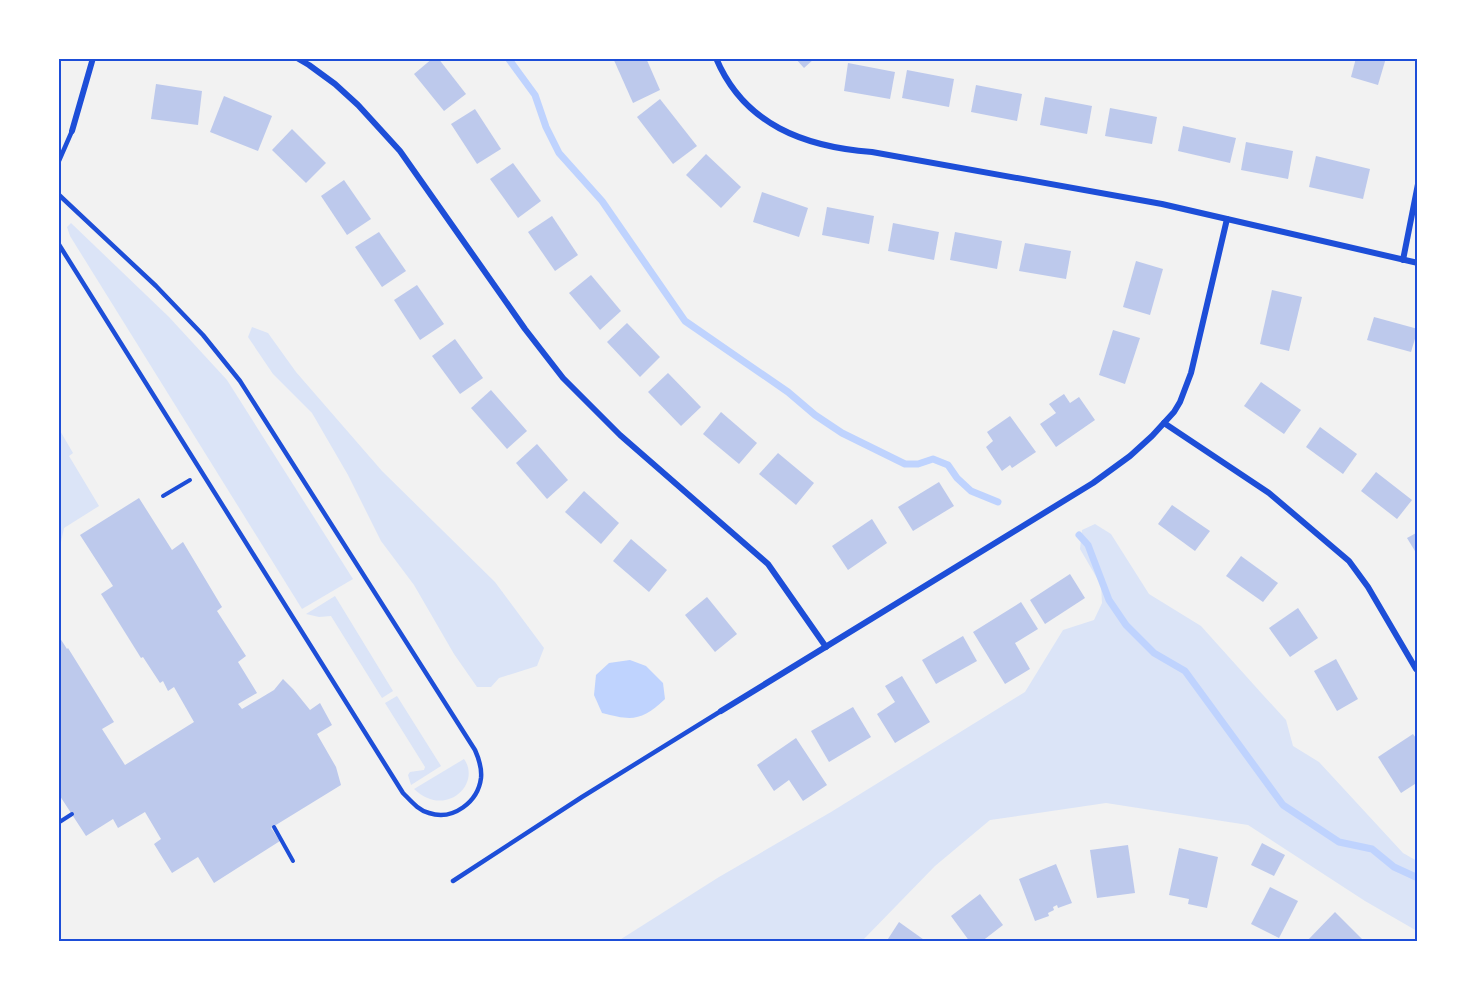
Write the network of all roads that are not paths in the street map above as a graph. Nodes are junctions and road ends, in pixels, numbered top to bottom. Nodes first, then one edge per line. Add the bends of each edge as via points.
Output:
1 (93, 58) edge
2 (297, 58) edge
3 (716, 58) edge
4 (72, 131) joint
5 (58, 163) edge
6 (1418, 184) edge
7 (58, 194) edge
8 (1227, 219) junction
9 (58, 243) edge
10 (1403, 260) junction
11 (1418, 263) edge
12 (1164, 423) junction
13 (826, 647) junction
14 (1416, 669) edge
15 (721, 711) joint
16 (453, 881) dead end

1 - 4 street
2 - 13 street via 358,105 400,151 563,378 620,435 768,564
3 - 8 street via 741,98 757,114 792,136 840,150 872,152 1153,202
4 - 5 lane
6 - 10 street
7 - 9 lane via 156,286 240,381 475,750 481,780 464,808 442,815 428,813 403,793
8 - 10 street
8 - 12 street via 1191,373 1180,402
10 - 11 street
12 - 13 street via 1130,456 1093,483
12 - 14 street via 1269,493 1348,561
13 - 15 street
15 - 16 lane

